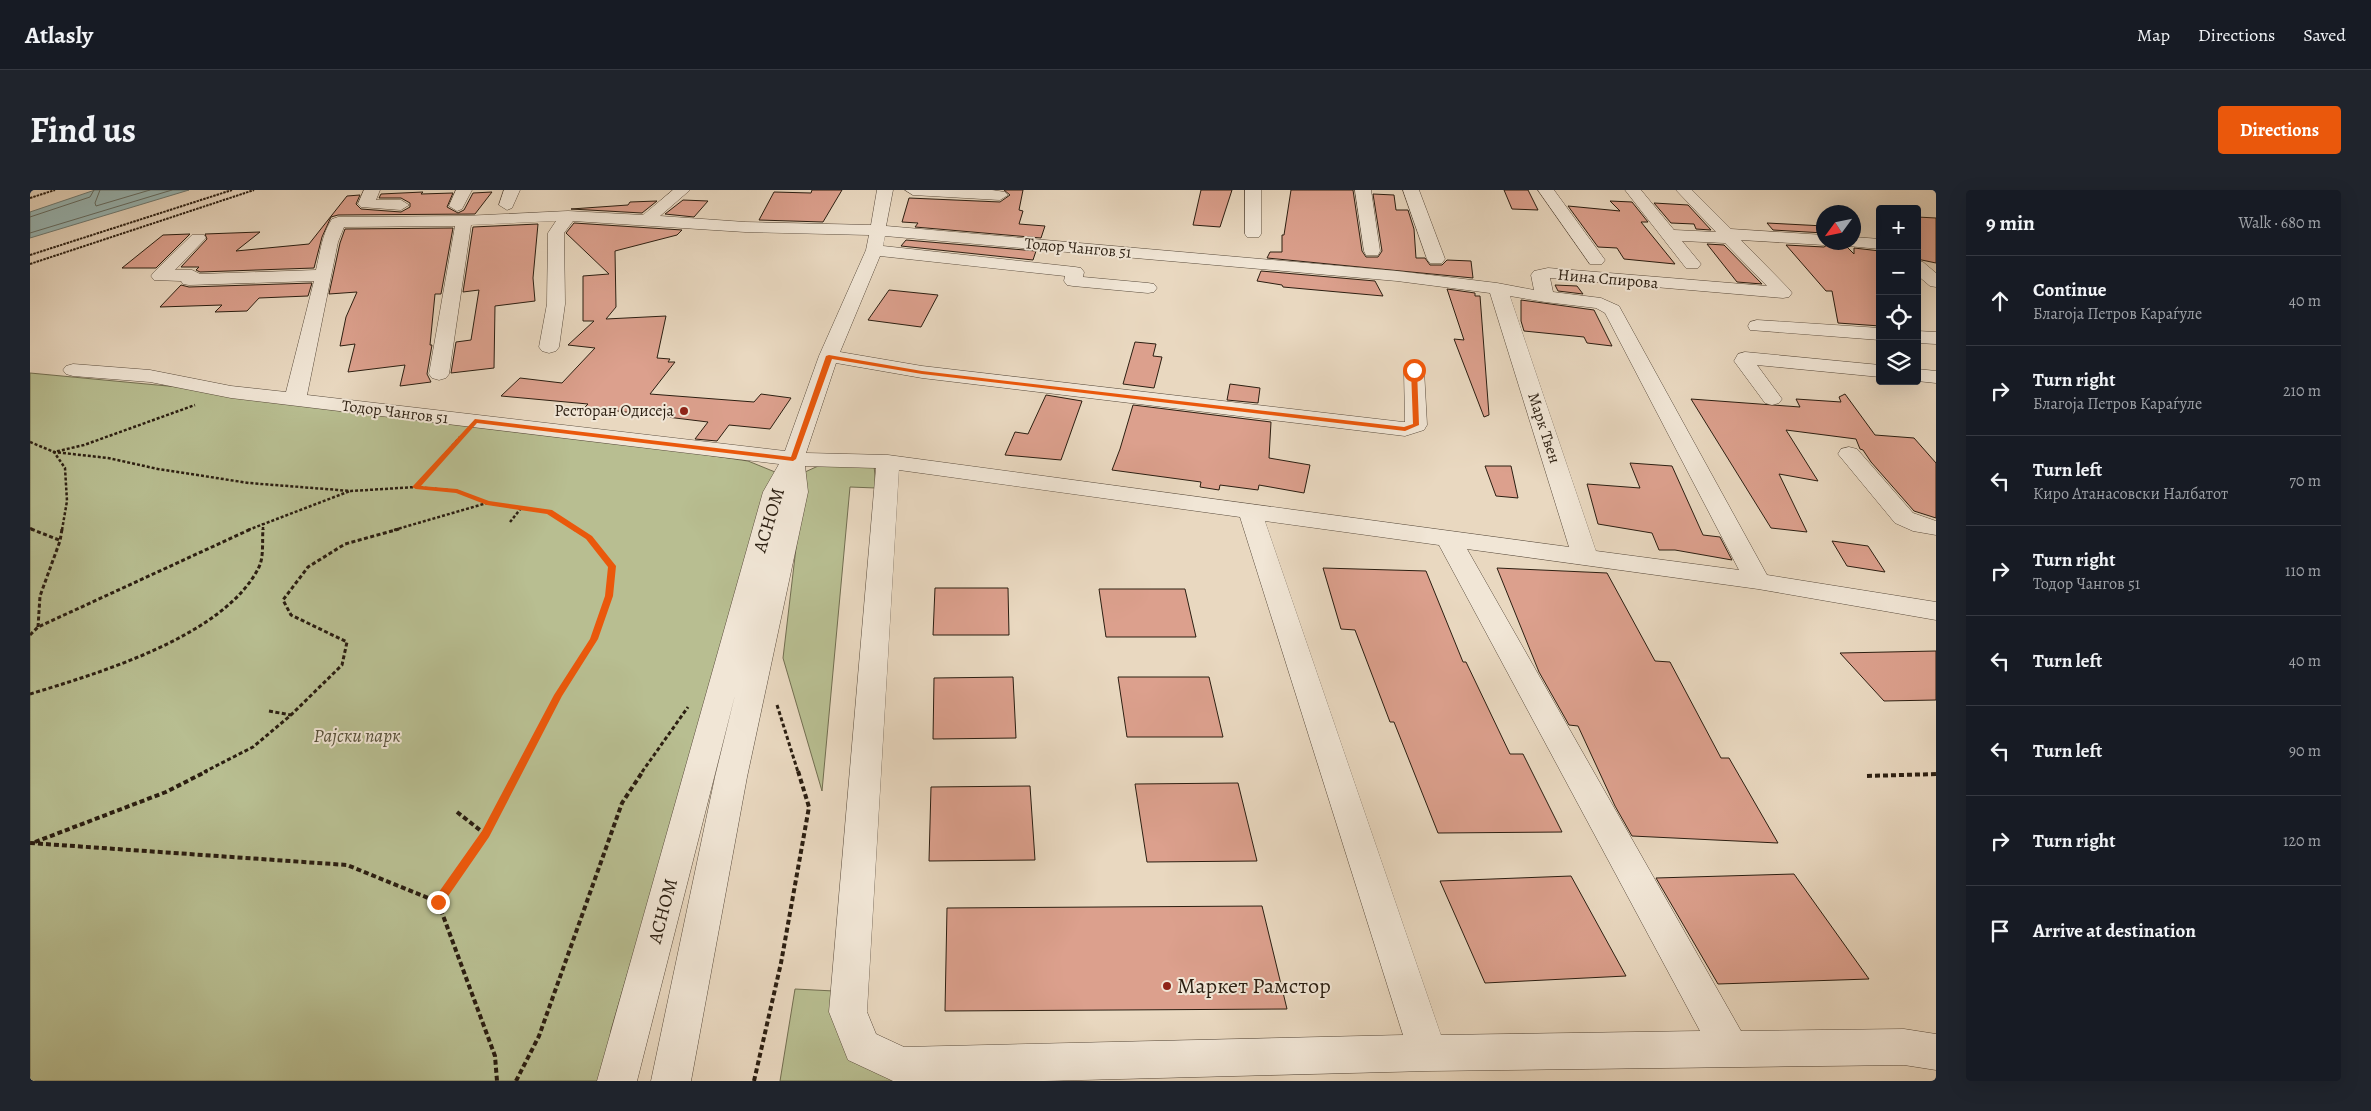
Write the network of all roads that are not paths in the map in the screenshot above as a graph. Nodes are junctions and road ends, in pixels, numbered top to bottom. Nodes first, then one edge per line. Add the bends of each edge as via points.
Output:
1 (372, 190) edge
2 (464, 190) edge
3 (512, 190) edge
4 (682, 190) edge
5 (885, 190) edge
6 (913, 190) edge
7 (1253, 190) edge
8 (1363, 190) edge
9 (1411, 190) edge
10 (1546, 190) edge
11 (1633, 190) edge
12 (1684, 190) edge
13 (1000, 195) dead end
14 (420, 206) dead end
15 (438, 206) dead end
16 (510, 212) junction
17 (460, 214) junction
18 (568, 216) junction
19 (646, 220) junction
20 (877, 230) junction
21 (1253, 234) dead end
22 (1669, 235) junction
23 (1728, 236) junction
24 (198, 238) dead end
25 (1816, 240) edge
26 (1861, 243) edge
27 (1876, 244) edge
28 (874, 250) junction
29 (1372, 251) dead end
30 (1436, 259) dead end
31 (1596, 260) dead end
32 (1692, 264) dead end
33 (1921, 269) edge
34 (324, 276) junction
35 (1936, 282) edge
36 (1148, 288) dead end
37 (1500, 294) junction
38 (1545, 297) junction
39 (1757, 326) dead end
40 (1876, 334) edge
41 (1921, 337) edge
42 (1936, 338) edge
43 (549, 348) dead end
44 (829, 356) junction
45 (73, 370) dead end
46 (1414, 370) dead end
47 (1876, 371) edge
48 (439, 374) dead end
49 (1921, 375) edge
50 (1936, 377) edge
51 (1772, 399) dead end
52 (295, 400) junction
53 (1849, 454) dead end
54 (793, 459) junction
55 (888, 462) junction
56 (1250, 511) junction
57 (1936, 528) edge
58 (1448, 538) junction
59 (1585, 557) junction
60 (1758, 580) junction
61 (1936, 611) edge
62 (1730, 1049) junction
63 (1936, 1052) edge
64 (1428, 1053) junction
65 (673, 1079) edge
66 (617, 1081) edge

1 - 14 street via 366,204
2 - 17 street
3 - 16 street
4 - 19 street
5 - 20 street
6 - 13 street
7 - 21 street
8 - 29 street
9 - 30 street
10 - 31 street
11 - 22 street
12 - 23 street, Нина Спирова
15 - 17 street
16 - 17 street, Тодор Чангов 51
16 - 18 street, Тодор Чангов 51
17 - 34 street, Тодор Чангов 51 via 338,222 330,242
17 - 48 street
18 - 19 street, Тодор Чангов 51
18 - 43 street via 556,233 556,304
19 - 20 street, Тодор Чангов 51 via 745,227
20 - 28 street
20 - 37 street, Тодор Чангов 51 via 1397,276
22 - 23 street
22 - 32 street
23 - 25 street
23 - 38 street, Нина Спирова via 1783,293 1548,274 1540,275
24 - 34 street via 160,276 192,275 189,280
26 - 27 street
28 - 36 street via 1075,272 1073,281
28 - 44 street
33 - 35 street
34 - 52 street, Тодор Чангов 51
37 - 38 street, Тодор Чангов 51
37 - 59 street, Марк Твен
38 - 60 street, Нина Спирова via 1601,303 1612,310
39 - 40 street
41 - 42 street
44 - 46 street via 922,372 1405,429 1416,425
44 - 54 street
45 - 52 street, Тодор Чангов 51 via 150,376 231,392
47 - 51 street via 1745,358
49 - 50 street
52 - 54 street, Тодор Чангов 51
53 - 57 street via 1904,518
54 - 55 street, Тодор Чангов 51
54 - 65 street, АСНОМ via 796,492 730,777
54 - 66 street, АСНОМ via 775,492
55 - 56 street, Тодор Чангов 51
55 - 64 street via 848,1012 862,1047 902,1066
56 - 58 street, Тодор Чангов 51
56 - 64 street
58 - 59 street, Тодор Чангов 51
58 - 62 street
59 - 60 street, Тодор Чангов 51
60 - 61 street, Тодор Чангов 51
62 - 63 street via 1904,1047
62 - 64 street

